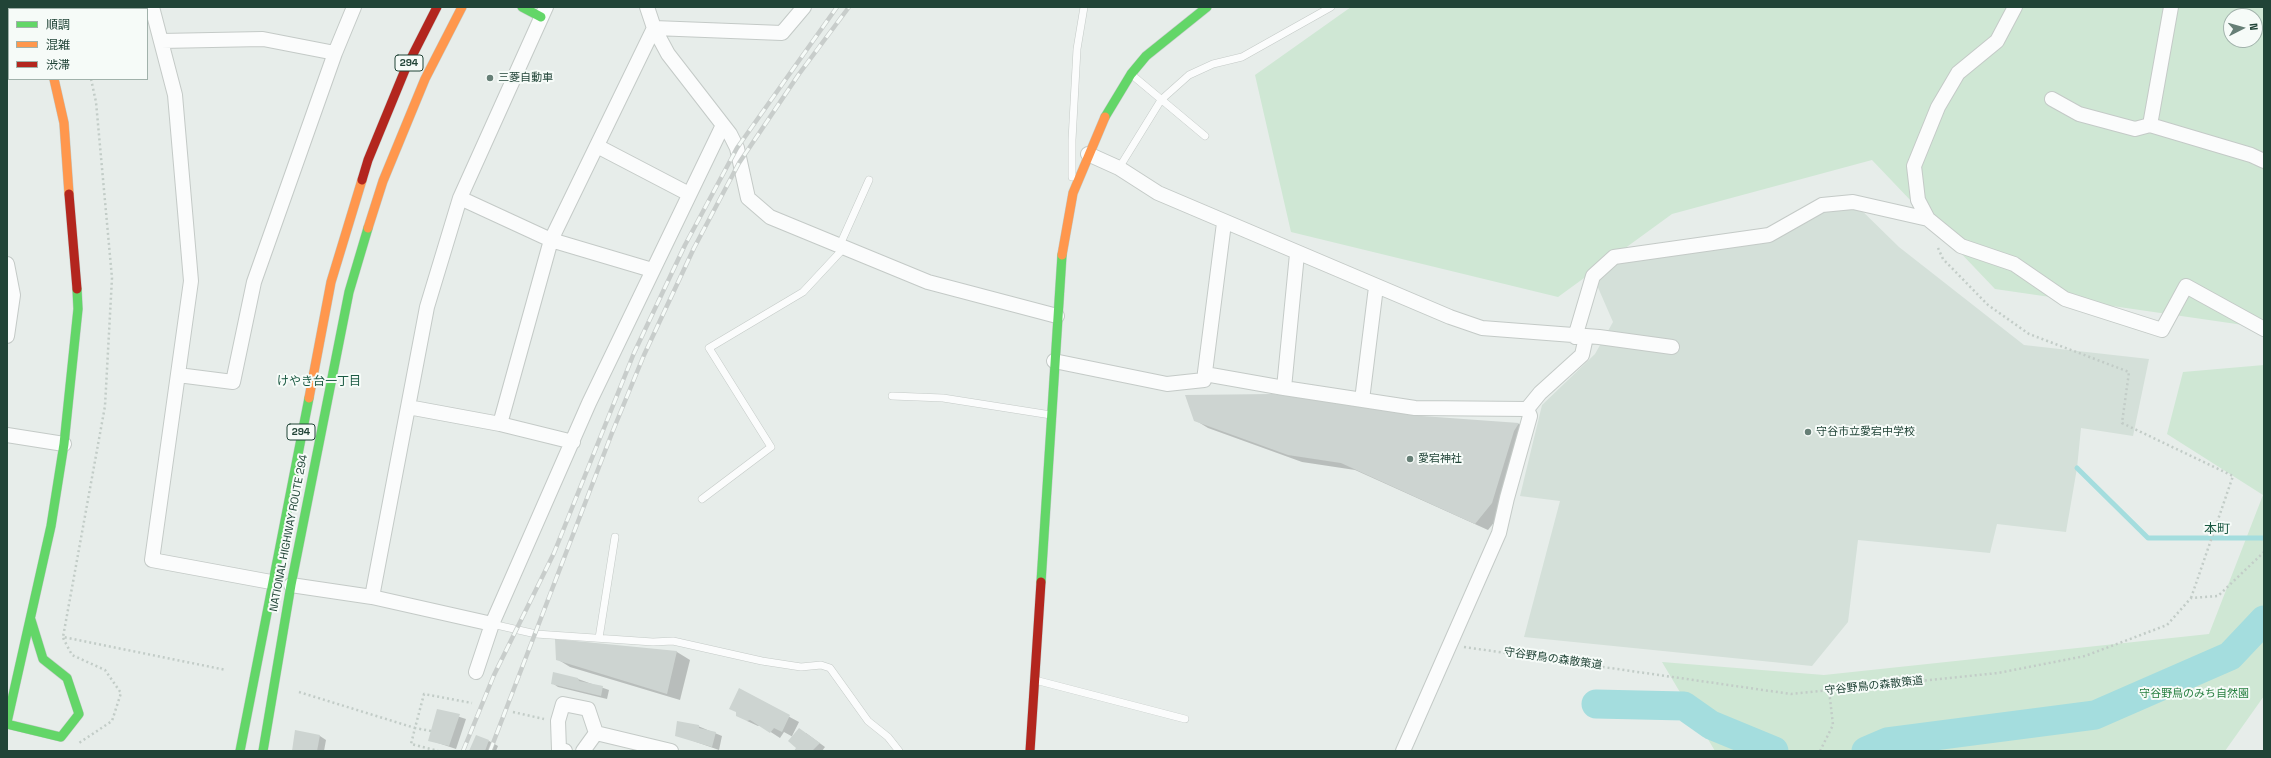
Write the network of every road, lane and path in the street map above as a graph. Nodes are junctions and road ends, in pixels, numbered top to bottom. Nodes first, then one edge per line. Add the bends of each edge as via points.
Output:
1 (152, 7) edge
2 (354, 7) edge
3 (437, 7) edge
4 (462, 7) edge
5 (522, 7) edge
6 (647, 7) edge
7 (804, 7) edge
8 (1084, 7) edge
9 (1207, 7) edge
10 (1331, 7) edge
11 (2016, 7) edge
12 (2171, 7) edge
13 (543, 12) edge
14 (654, 28) junction
15 (161, 41) junction
16 (335, 53) junction
17 (1131, 74) junction
18 (54, 80) edge
19 (91, 80) edge
20 (2052, 99) dead end
21 (1160, 100) junction
22 (724, 124) junction
23 (2150, 125) junction
24 (1205, 136) dead end
25 (597, 146) junction
26 (1088, 154) junction
27 (2264, 161) edge
28 (1119, 168) junction
29 (869, 180) dead end
30 (1073, 193) junction
31 (689, 194) junction
32 (460, 198) junction
33 (1928, 219) junction
34 (1224, 223) junction
35 (551, 240) junction
36 (1938, 246) dead end
37 (841, 248) junction
38 (1297, 254) junction
39 (7, 264) edge
40 (652, 270) junction
41 (1376, 287) junction
42 (1057, 316) junction
43 (2264, 329) edge
44 (7, 336) edge
45 (1580, 337) junction
46 (1672, 347) dead end
47 (1054, 362) junction
48 (1205, 374) junction
49 (178, 375) junction
50 (1284, 388) junction
51 (892, 396) dead end
52 (1362, 400) junction
53 (408, 407) junction
54 (1527, 409) junction
55 (1051, 415) junction
56 (500, 424) junction
57 (7, 435) edge
58 (573, 442) junction
59 (64, 444) junction
60 (702, 499) dead end
61 (615, 537) dead end
62 (2264, 552) edge
63 (271, 582) junction
64 (291, 585) junction
65 (372, 598) junction
66 (2191, 598) junction
67 (31, 620) junction
68 (492, 624) junction
69 (599, 638) junction
70 (1450, 645) junction
71 (226, 670) dead end
72 (476, 672) dead end
73 (1035, 680) junction
74 (1829, 690) junction
75 (299, 692) dead end
76 (472, 703) dead end
77 (514, 712) dead end
78 (1185, 719) dead end
79 (558, 721) junction
80 (7, 723) edge
81 (415, 728) junction
82 (431, 731) dead end
83 (596, 733) junction
84 (240, 751) edge
85 (262, 751) edge
86 (438, 751) edge
87 (565, 751) edge
88 (583, 751) edge
89 (671, 751) edge
90 (898, 751) edge
91 (1030, 751) edge
92 (1403, 751) edge
93 (1820, 751) edge

1 - 15 street
2 - 16 street
3 - 63 main road, NATIONAL HIGHWAY ROUTE 294 / 294 via 405,70 371,153 345,232 331,282
4 - 64 main road, NATIONAL HIGHWAY ROUTE 294 / 294 via 425,79 383,181 349,292
5 - 13 main road
6 - 14 street
7 - 14 street via 782,34
8 - 30 lane via 1077,49 1072,140
9 - 17 main road via 1146,56
10 - 21 lane via 1242,57 1213,64 1189,75
11 - 33 street via 1997,41 1958,73 1938,107 1914,166 1918,200
12 - 23 street
13 - 32 street
14 - 22 street via 668,54
14 - 25 street
15 - 16 street via 262,39
15 - 49 street via 175,95 191,281
16 - 49 street via 254,282 233,382
17 - 21 lane
17 - 26 main road via 1101,124
18 - 59 main road via 64,123 78,309
19 - 71 path via 96,102 112,278 105,406 63,637
20 - 23 street via 2079,114 2135,129
21 - 24 lane
21 - 28 lane
22 - 31 street
22 - 37 street via 737,148 748,198 770,217
23 - 27 street
25 - 31 street
25 - 35 street
26 - 28 street
26 - 30 main road
28 - 34 street via 1158,193
29 - 37 lane
30 - 42 main road via 1062,246
31 - 40 street
32 - 35 street
32 - 53 street via 427,308
33 - 43 street via 1961,246 2014,264 2065,299 2162,330 2186,286
33 - 45 street via 1853,202 1822,205 1769,235 1614,256 1593,276
34 - 38 street
34 - 48 street
35 - 40 street
35 - 56 street
36 - 66 path via 1943,259 1988,305 2029,334 2129,372 2122,424 2233,476
37 - 42 street via 928,282
37 - 60 lane via 804,292 709,348 771,447
38 - 41 street
38 - 50 street
39 - 44 street via 12,295
40 - 58 street
41 - 45 street via 1450,318 1482,328
41 - 52 street
42 - 47 main road
45 - 46 street
45 - 54 street via 1582,355 1540,392
47 - 48 street via 1167,384 1204,380
47 - 55 main road
48 - 50 street
49 - 63 street via 152,560
50 - 52 street
51 - 55 lane via 943,398
52 - 54 street via 1415,408
53 - 56 street
53 - 65 street
54 - 70 street via 1530,416 1506,498 1499,533
55 - 73 main road
56 - 58 street
57 - 59 street
58 - 68 street
59 - 67 main road via 51,526
61 - 69 lane
62 - 66 path via 2218,596
63 - 84 main road, NATIONAL HIGHWAY ROUTE 294 / 294
64 - 65 street
64 - 85 main road, NATIONAL HIGHWAY ROUTE 294 / 294
65 - 68 street
66 - 74 path, 守谷野鳥の森散策道 via 2167,625 2085,656 1998,673
67 - 80 main road
67 - 80 main road via 43,659 67,678 79,714 61,736
68 - 69 lane via 536,634
68 - 72 street
69 - 90 lane via 673,641 762,661 830,668 868,721 888,737
70 - 74 path, 守谷野鳥の森散策道 via 1791,694
70 - 92 street
73 - 78 lane
73 - 91 main road
74 - 93 path via 1833,725
75 - 81 path
76 - 81 path via 424,694
77 - 79 path
79 - 83 street via 563,704 588,709
79 - 87 street via 559,750
81 - 82 path
81 - 86 path via 411,744
83 - 88 street
83 - 89 street

